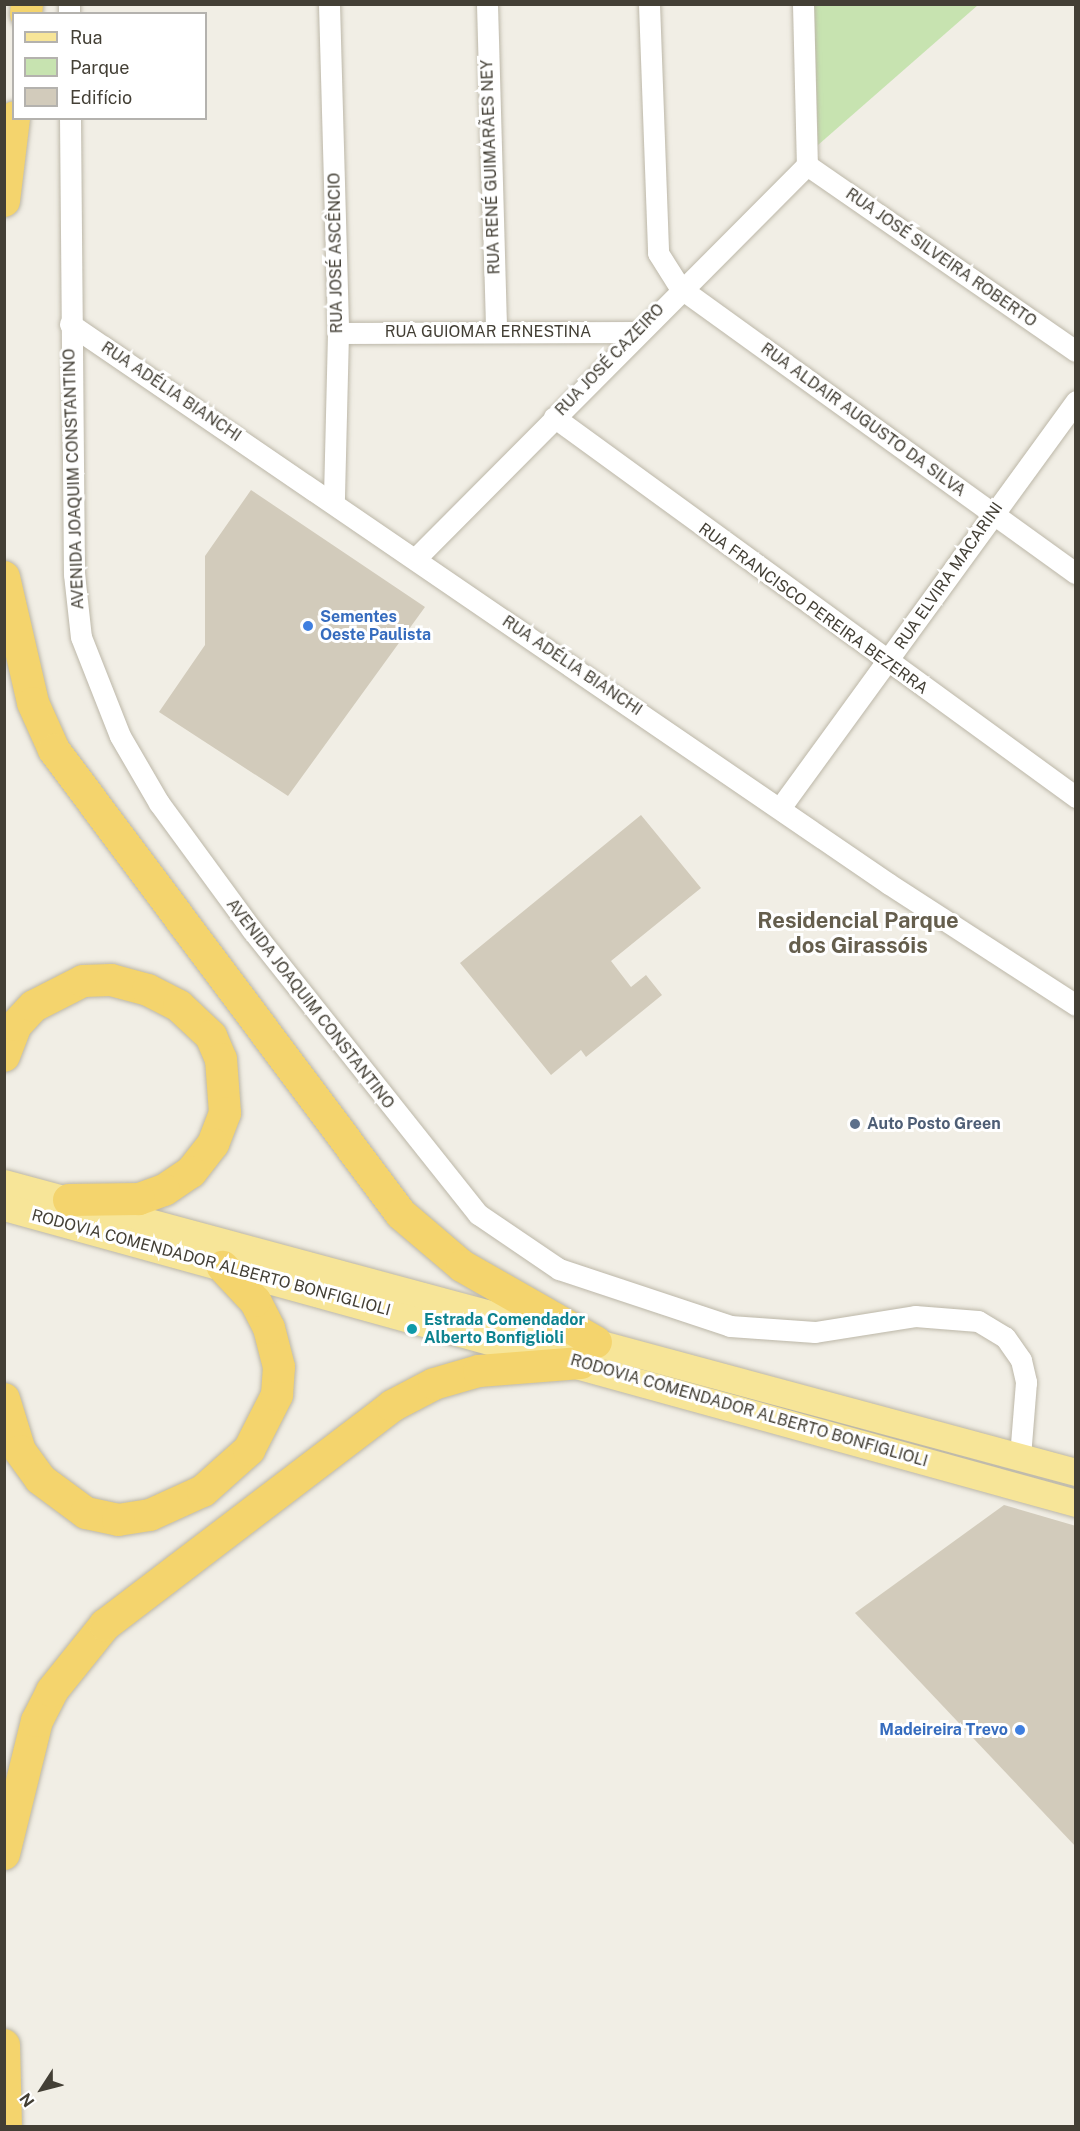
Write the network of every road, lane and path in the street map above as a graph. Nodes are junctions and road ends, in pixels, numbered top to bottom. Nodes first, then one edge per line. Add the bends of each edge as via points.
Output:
1 (329, 4) edge
2 (487, 4) edge
3 (649, 4) edge
4 (803, 4) edge
5 (14, 120) edge
6 (70, 120) edge
7 (807, 165) junction
8 (4, 201) edge
9 (680, 288) junction
10 (70, 324) junction
11 (496, 329) junction
12 (638, 332) junction
13 (338, 333) junction
14 (1076, 351) edge
15 (1076, 401) edge
16 (554, 417) junction
17 (334, 502) junction
18 (993, 514) junction
19 (415, 559) junction
20 (1076, 574) edge
21 (4, 577) edge
22 (887, 665) junction
23 (1076, 798) edge
24 (780, 808) junction
25 (1076, 1005) edge
26 (4, 1056) edge
27 (4, 1183) edge
28 (69, 1200) junction
29 (4, 1207) edge
30 (223, 1267) junction
31 (589, 1352) junction
32 (4, 1399) edge
33 (1020, 1457) junction
34 (1076, 1472) edge
35 (1076, 1503) edge
36 (4, 1854) edge
37 (4, 2044) edge
38 (6, 2127) edge

1 - 13 street, RUA JOSÉ ASCÊNCIO
2 - 11 street, RUA RENÉ GUIMARÃES NEY
3 - 9 street via 658,253
4 - 7 street
5 - 8 highway
6 - 10 street, AVENIDA JOAQUIM CONSTANTINO
7 - 9 street, RUA JOSÉ CAZEIRO
7 - 14 street, RUA JOSÉ SILVEIRA ROBERTO
9 - 12 street, RUA JOSÉ CAZEIRO
9 - 18 street, RUA ALDAIR AUGUSTO DA SILVA
10 - 17 street, RUA ADÉLIA BIANCHI
10 - 33 street, AVENIDA JOAQUIM CONSTANTINO via 74,574 81,637 96,682 159,803 452,1186 478,1214 559,1269 730,1326 815,1332 915,1316 978,1321 1005,1337 1021,1360 1026,1382
11 - 12 street, RUA GUIOMAR ERNESTINA
11 - 13 street, RUA GUIOMAR ERNESTINA
12 - 16 street, RUA JOSÉ CAZEIRO
13 - 17 street, RUA JOSÉ ASCÊNCIO
15 - 18 street, RUA ELVIRA MACARINI
16 - 19 street, RUA JOSÉ CAZEIRO
16 - 22 street, RUA FRANCISCO PEREIRA BEZERRA
17 - 19 street, RUA ADÉLIA BIANCHI
18 - 20 street, RUA ALDAIR AUGUSTO DA SILVA
18 - 22 street, RUA ELVIRA MACARINI
19 - 24 street, RUA ADÉLIA BIANCHI
21 - 31 highway via 33,703 54,750 393,1204 462,1266
22 - 23 street, RUA FRANCISCO PEREIRA BEZERRA
22 - 24 street, RUA ELVIRA MACARINI
24 - 25 street, RUA ADÉLIA BIANCHI
26 - 28 highway via 16,1025 34,1006 83,981 111,980 148,990 179,1006 211,1036 221,1059 225,1113 213,1144 191,1172 164,1190 139,1199
27 - 28 main road, RODOVIA COMENDADOR ALBERTO BONFIGLIOLI
28 - 31 main road, RODOVIA COMENDADOR ALBERTO BONFIGLIOLI
29 - 30 main road, RODOVIA COMENDADOR ALBERTO BONFIGLIOLI
30 - 31 main road, RODOVIA COMENDADOR ALBERTO BONFIGLIOLI
30 - 32 highway via 255,1301 269,1328 279,1367 277,1395 249,1450 203,1491 150,1515 118,1520 86,1513 40,1479 20,1451
31 - 33 main road, RODOVIA COMENDADOR ALBERTO BONFIGLIOLI
31 - 35 main road, RODOVIA COMENDADOR ALBERTO BONFIGLIOLI
31 - 36 highway via 479,1371 434,1384 392,1406 105,1625 52,1691 37,1722
33 - 34 main road, RODOVIA COMENDADOR ALBERTO BONFIGLIOLI
37 - 38 highway

